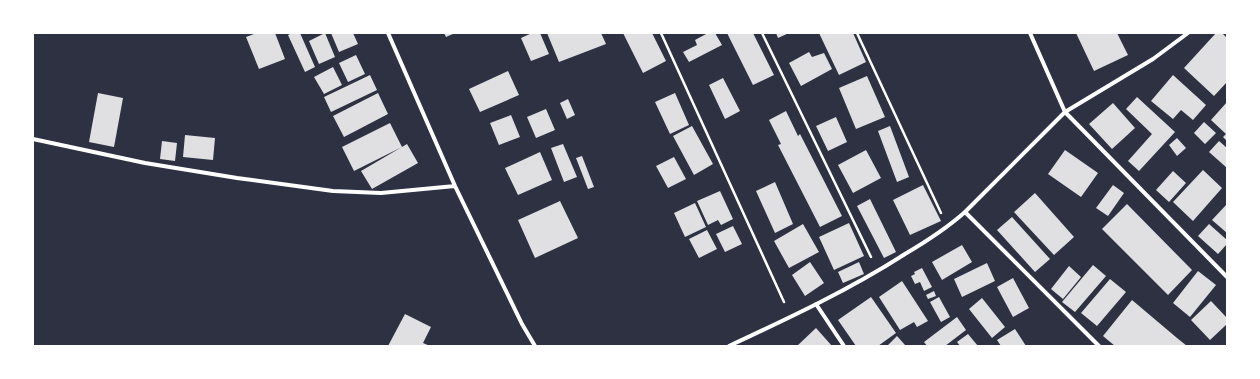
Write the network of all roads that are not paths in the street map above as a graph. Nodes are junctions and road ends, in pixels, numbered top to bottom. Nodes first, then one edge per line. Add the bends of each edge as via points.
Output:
1 (388, 33) edge
2 (1030, 33) edge
3 (1188, 33) edge
4 (1065, 112) junction
5 (33, 139) edge
6 (455, 186) junction
7 (965, 212) junction
8 (1227, 277) edge
9 (816, 304) junction
10 (535, 346) edge
11 (729, 346) edge
12 (844, 346) edge
13 (1099, 346) edge

1 - 6 street
2 - 4 street
3 - 4 street via 1153,59
4 - 7 street
4 - 8 street
5 - 6 street via 145,163 333,191 381,193
6 - 10 street
7 - 9 street via 948,228 878,272
7 - 13 street
9 - 11 street
9 - 12 street

